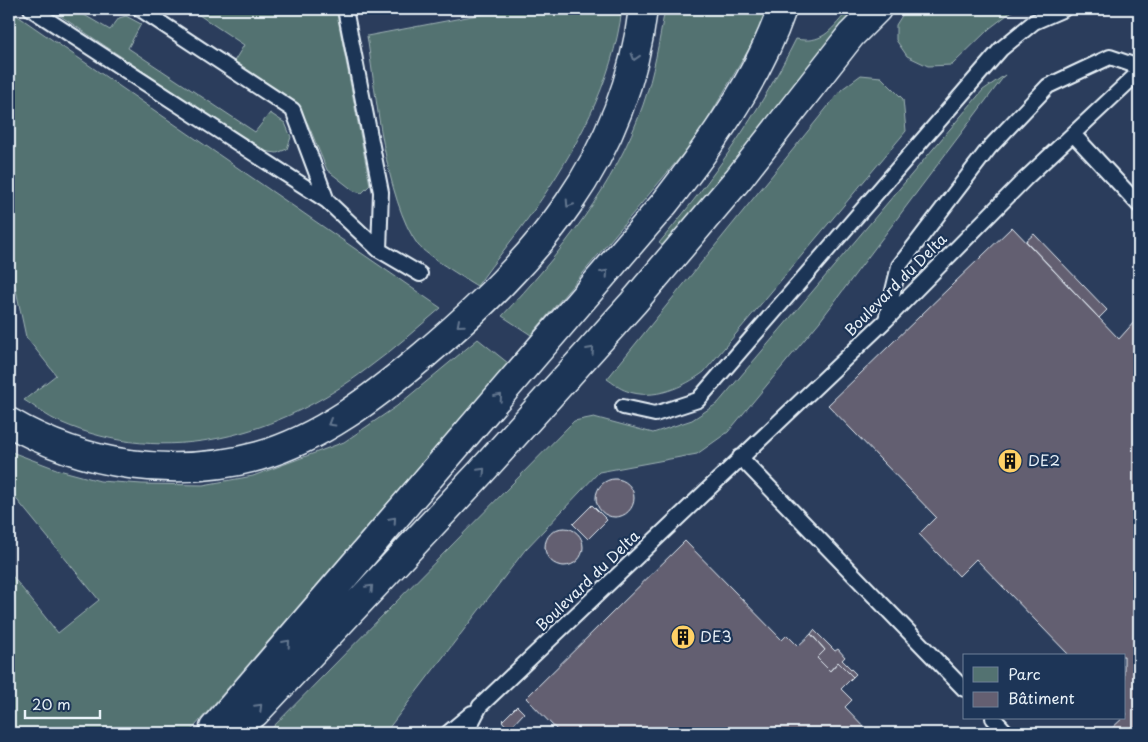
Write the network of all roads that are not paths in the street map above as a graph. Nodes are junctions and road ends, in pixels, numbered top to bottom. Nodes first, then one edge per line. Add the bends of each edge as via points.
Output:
1 (31, 9) edge
2 (140, 9) edge
3 (345, 9) edge
4 (643, 9) edge
5 (782, 9) edge
6 (877, 9) edge
7 (1064, 9) edge
8 (1139, 67) edge
9 (1139, 72) edge
10 (1073, 134) junction
11 (327, 201) junction
12 (1138, 202) edge
13 (379, 250) junction
14 (420, 274) dead end
15 (886, 320) junction
16 (623, 407) dead end
17 (9, 422) edge
18 (740, 457) junction
19 (963, 688) edge
20 (480, 706) junction
21 (994, 720) edge
22 (210, 733) edge
23 (218, 733) edge
24 (448, 733) edge
25 (466, 733) edge
26 (1007, 733) edge

1 - 11 lane
2 - 11 lane via 292,110
3 - 13 lane via 381,192
4 -> 17 highway via 639,42 610,130 589,174 561,216 534,251 462,323 346,415 307,437 260,456 213,465 164,469 116,463 44,441
22 -> 5 highway via 664,204 726,119 750,78
23 -> 6 highway via 254,713 481,472 633,303 739,178 851,36
7 - 16 lane via 1034,22 1001,49 698,400 655,414
8 - 15 lane via 1110,56 1048,86 989,148 899,266
9 - 10 lane, Boulevard du Delta
10 - 12 lane
10 - 15 lane, Boulevard du Delta
11 - 13 lane
13 - 14 lane
15 - 18 lane, Boulevard du Delta
18 - 19 lane
18 - 20 lane, Boulevard du Delta
20 - 24 lane
20 - 25 lane, Boulevard du Delta
21 - 26 lane

